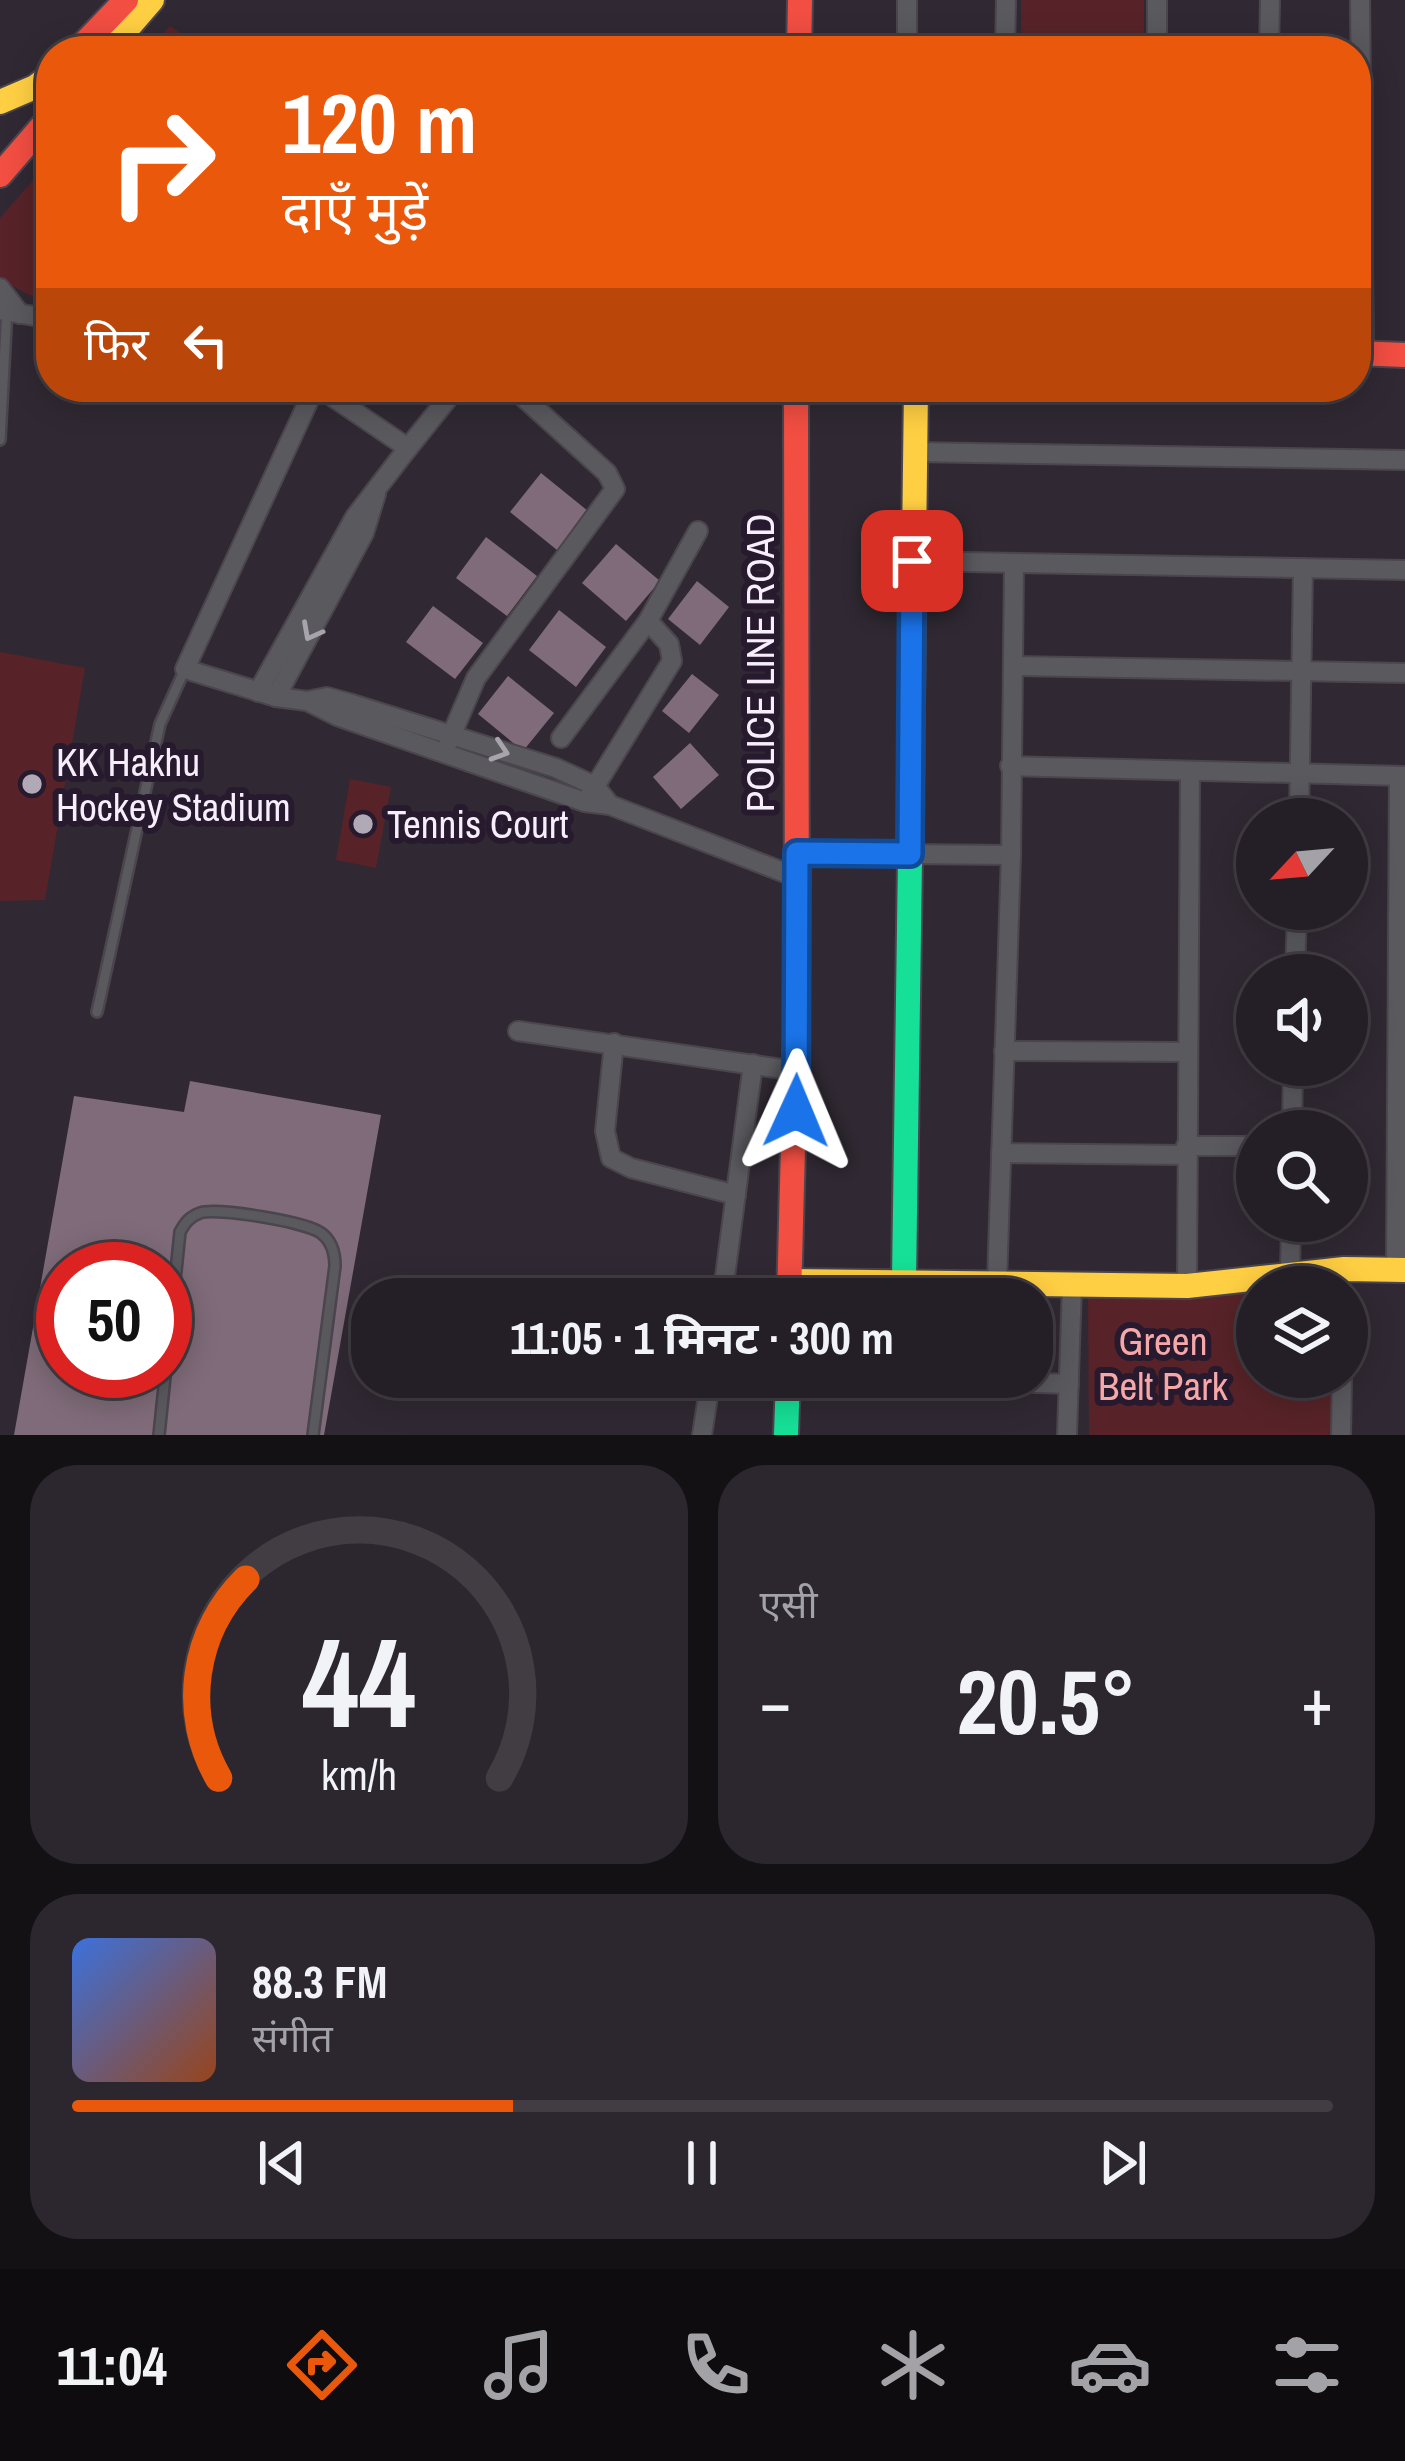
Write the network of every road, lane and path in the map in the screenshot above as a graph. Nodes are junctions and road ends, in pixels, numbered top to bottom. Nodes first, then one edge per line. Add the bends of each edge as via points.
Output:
1 (126, 0) edge
2 (152, 0) edge
3 (800, 0) edge
4 (907, 0) edge
5 (1006, 0) edge
6 (1157, 0) edge
7 (1270, 0) edge
8 (1360, 0) edge
9 (91, 36) edge
10 (120, 36) edge
11 (799, 36) edge
12 (907, 36) edge
13 (1005, 36) edge
14 (1156, 36) edge
15 (1269, 36) edge
16 (1360, 36) edge
17 (36, 86) edge
18 (0, 102) edge
19 (36, 133) edge
20 (0, 175) edge
21 (7, 304) edge
22 (36, 314) edge
23 (1371, 353) edge
24 (1405, 355) edge
25 (309, 402) edge
26 (339, 402) edge
27 (445, 402) edge
28 (529, 402) edge
29 (796, 402) edge
30 (915, 402) edge
31 (0, 440) edge
32 (408, 448) junction
33 (913, 452) junction
34 (1405, 460) edge
35 (698, 531) dead end
36 (912, 561) junction
37 (1014, 563) junction
38 (1303, 568) junction
39 (1405, 570) edge
40 (648, 621) junction
41 (1013, 666) junction
42 (184, 669) junction
43 (1302, 670) junction
44 (1405, 673) edge
45 (267, 694) junction
46 (561, 739) dead end
47 (449, 744) junction
48 (1010, 766) junction
49 (1190, 771) junction
50 (1300, 774) junction
51 (1402, 776) edge
52 (590, 794) junction
53 (1299, 798) edge
54 (910, 854) junction
55 (1011, 855) junction
56 (796, 865) junction
57 (1402, 878) edge
58 (97, 1012) dead end
59 (518, 1031) dead end
60 (614, 1043) junction
61 (1004, 1051) junction
62 (1188, 1052) junction
63 (753, 1064) junction
64 (796, 1071) junction
65 (1236, 1147) edge
66 (1186, 1150) junction
67 (1001, 1153) junction
68 (736, 1195) junction
69 (1400, 1269) edge
70 (1368, 1274) edge
71 (725, 1278) edge
72 (789, 1278) edge
73 (904, 1278) edge
74 (997, 1278) edge
75 (1236, 1281) edge
76 (1053, 1284) edge
77 (1072, 1284) junction
78 (1187, 1286) junction
79 (1053, 1383) edge
80 (1069, 1384) junction
81 (707, 1398) edge
82 (787, 1398) edge
83 (1342, 1398) edge
84 (159, 1435) edge
85 (313, 1435) edge
86 (702, 1435) edge
87 (786, 1435) edge
88 (1067, 1435) edge
89 (1341, 1435) edge

1 - 9 street
2 - 10 street
3 - 11 street
4 - 12 street
5 - 13 street
6 - 14 street
7 - 15 street
8 - 16 street
17 - 18 street
19 - 20 street
21 - 22 street
21 - 31 lane
23 - 24 street
25 - 42 street
26 - 32 street
27 - 32 street
28 - 47 street via 615,489 476,679
29 - 56 street, POLICE LINE ROAD
30 - 33 street
32 - 45 street via 355,517
33 - 34 street
33 - 36 street
35 - 40 street
36 - 37 street
36 - 54 street
37 - 38 street
37 - 41 street
38 - 39 street
38 - 43 street
40 - 46 street
40 - 52 street via 669,644 672,662
41 - 43 street
41 - 48 street
42 - 45 street
42 - 58 lane via 160,724
43 - 44 street
43 - 50 street
45 - 47 street
47 - 52 street
48 - 49 street
48 - 55 street
49 - 50 street
49 - 62 street
50 - 51 street
50 - 53 street
51 - 57 street
52 - 56 street
54 - 55 street
54 - 56 street
54 - 73 street
55 - 61 street
56 - 64 street, POLICE LINE ROAD
57 - 69 street
59 - 60 street
60 - 63 street
60 - 68 street via 605,1130 611,1158
61 - 62 street
61 - 67 street
62 - 66 street
63 - 64 street
63 - 68 street
64 - 72 street, POLICE LINE ROAD
65 - 66 street
66 - 67 street
66 - 78 street
67 - 74 street
68 - 71 street
69 - 70 street
75 - 78 street
76 - 77 street
77 - 78 street
77 - 80 street
79 - 80 street
80 - 88 street
81 - 86 street
82 - 87 street
83 - 89 street
84 - 85 lane via 180,1232 210,1211 297,1224 331,1244 335,1266

